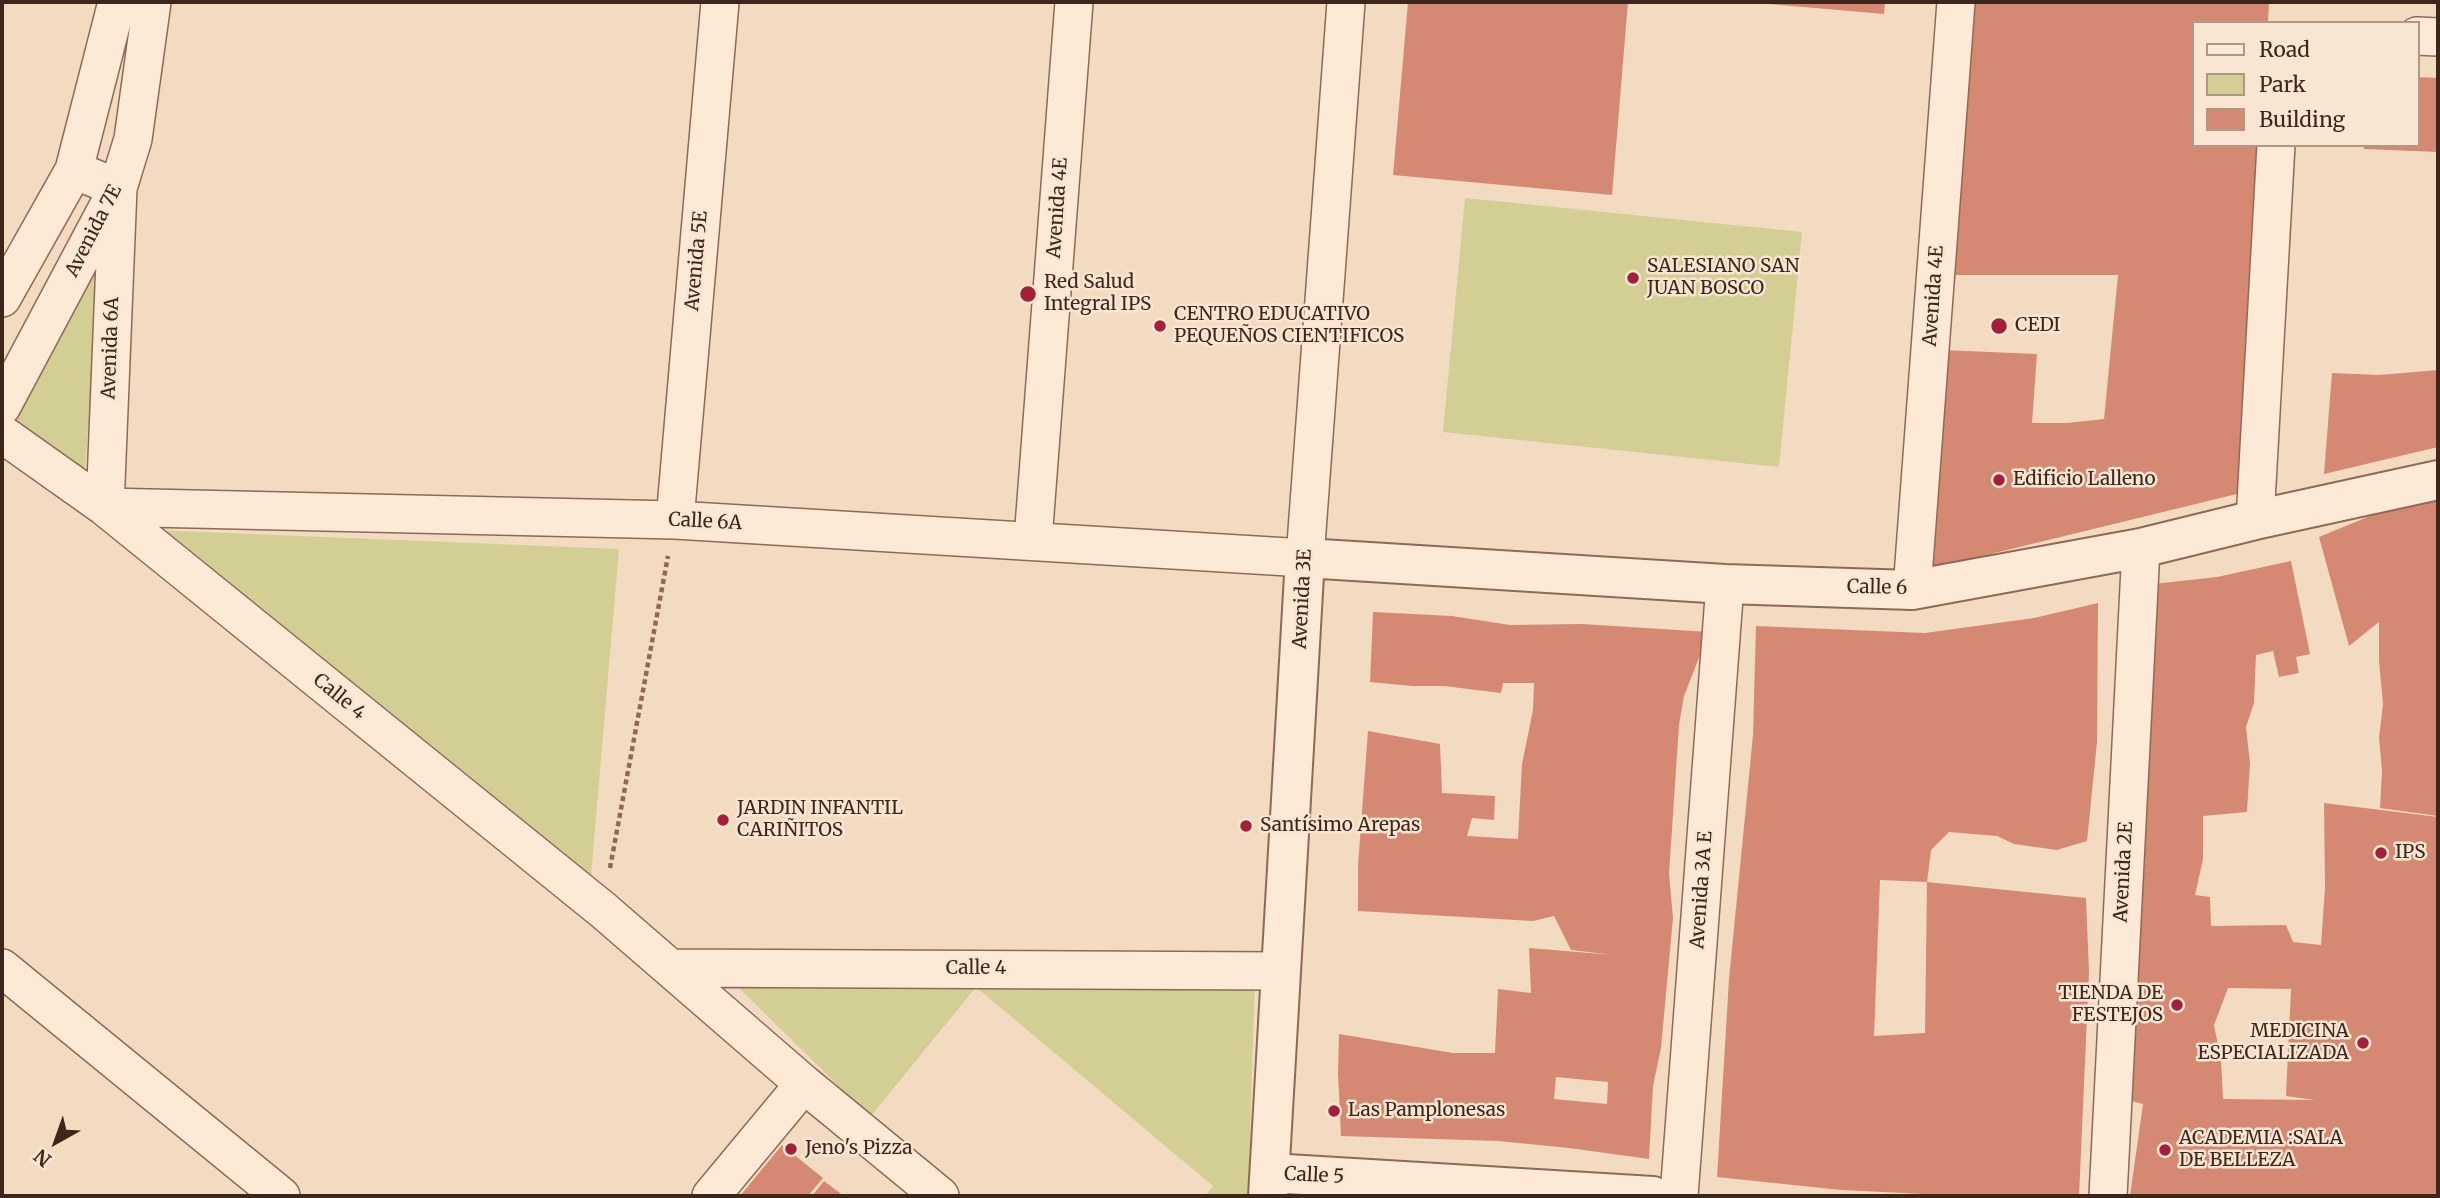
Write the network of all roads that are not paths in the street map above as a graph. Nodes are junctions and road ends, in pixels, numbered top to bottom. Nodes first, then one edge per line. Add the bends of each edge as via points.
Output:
1 (720, 2) edge
2 (1074, 2) edge
3 (1346, 2) edge
4 (1956, 2) edge
5 (131, 3) edge
6 (2419, 36) edge
7 (2438, 37) edge
8 (2276, 147) edge
9 (74, 170) junction
10 (118, 188) junction
11 (2, 298) edge
12 (2, 406) edge
13 (2, 434) edge
14 (2438, 480) edge
15 (105, 507) junction
16 (675, 520) junction
17 (2255, 520) junction
18 (1033, 540) junction
19 (2141, 548) junction
20 (1305, 558) junction
21 (1725, 584) junction
22 (1912, 590) junction
23 (2, 968) edge
24 (670, 968) junction
25 (1281, 971) junction
26 (804, 1084) junction
27 (1269, 1185) edge
28 (281, 1196) edge
29 (711, 1196) edge
30 (940, 1196) edge
31 (1653, 1196) edge
32 (1679, 1196) edge
33 (2108, 1196) edge

1 - 16 street, Avenida 5E
2 - 18 street, Avenida 4E
3 - 20 street, Avenida 3E
4 - 22 street, Avenida 4E
5 - 9 street, Avenida 7E
5 - 10 street, Avenida 7E via 133,139
6 - 7 street
8 - 17 street
9 - 10 street
9 - 11 street, Avenida 7E
10 - 12 street, Avenida 7E
10 - 15 street, Avenida 6A
13 - 15 street, Calle 4
14 - 17 street, Calle 6
15 - 16 street, Calle 6A
15 - 24 street, Calle 4
16 - 18 street, Calle 6A
17 - 19 street, Calle 6
18 - 20 street, Calle 6A
19 - 22 street, Calle 6
19 - 33 street, Avenida 2E
20 - 21 street, Calle 6
20 - 25 street, Avenida 3E
21 - 22 street, Calle 6
21 - 32 street, Avenida 3A E
23 - 28 street
24 - 25 street, Calle 4
24 - 26 street, Calle 4
25 - 27 street, Avenida 3E
26 - 29 street
26 - 30 street, Calle 4
27 - 31 street, Calle 5

